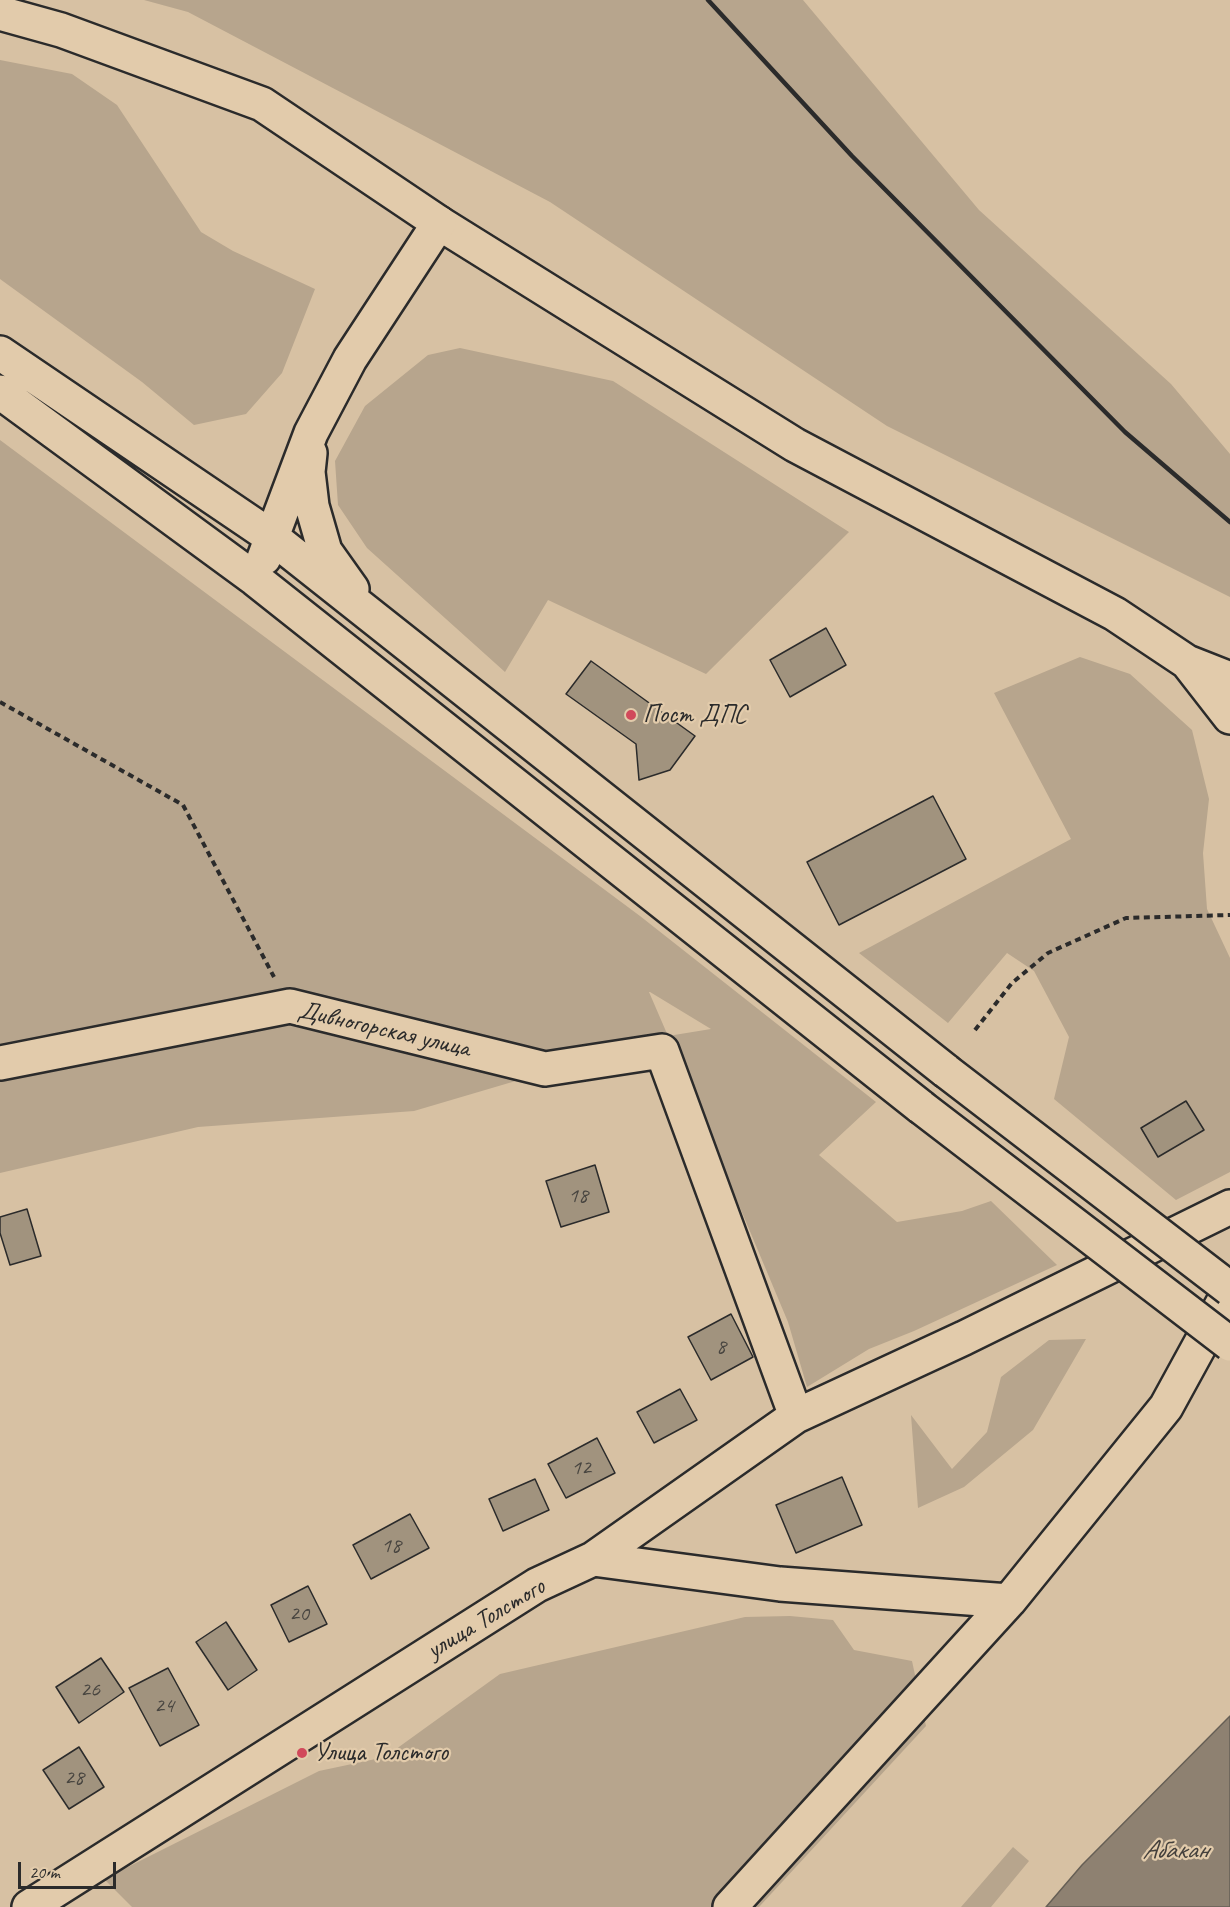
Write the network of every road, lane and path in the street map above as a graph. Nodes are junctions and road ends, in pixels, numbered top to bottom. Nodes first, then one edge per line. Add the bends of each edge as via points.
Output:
1 (0, 13) edge
2 (439, 223) junction
3 (0, 352) edge
4 (0, 392) edge
5 (311, 433) junction
6 (273, 538) junction
7 (255, 579) junction
8 (380, 626) junction
9 (1187, 662) junction
10 (1230, 679) edge
11 (0, 702) edge
12 (1230, 717) edge
13 (1230, 915) edge
14 (290, 1006) junction
15 (975, 1030) dead end
16 (0, 1063) edge
17 (1230, 1207) edge
18 (1230, 1290) edge
19 (1230, 1344) edge
20 (796, 1416) junction
21 (593, 1559) junction
22 (1008, 1601) junction
23 (28, 1907) edge
24 (730, 1907) edge

1 - 2 street via 61,30 262,104
2 - 5 street via 350,359
2 - 9 street via 795,445 1115,614
3 - 6 street
4 - 7 street
5 - 6 street
5 - 8 street via 308,472 312,506 325,551
6 - 7 street
6 - 8 street
7 - 19 street, bridge via 921,1107
8 - 18 street, bridge via 458,683 946,1071
9 - 10 street
9 - 12 street
11 - 14 path via 183,805
13 - 15 path via 1126,918 1048,953 1012,982
14 - 16 street, Дивногорская улица
14 - 20 street, Дивногорская улица via 545,1069 662,1052
17 - 20 street, улица Толстого
18 - 22 street via 1166,1407
20 - 21 street, улица Толстого
21 - 22 street via 780,1584
21 - 23 street, улица Толстого via 537,1585
22 - 24 street

